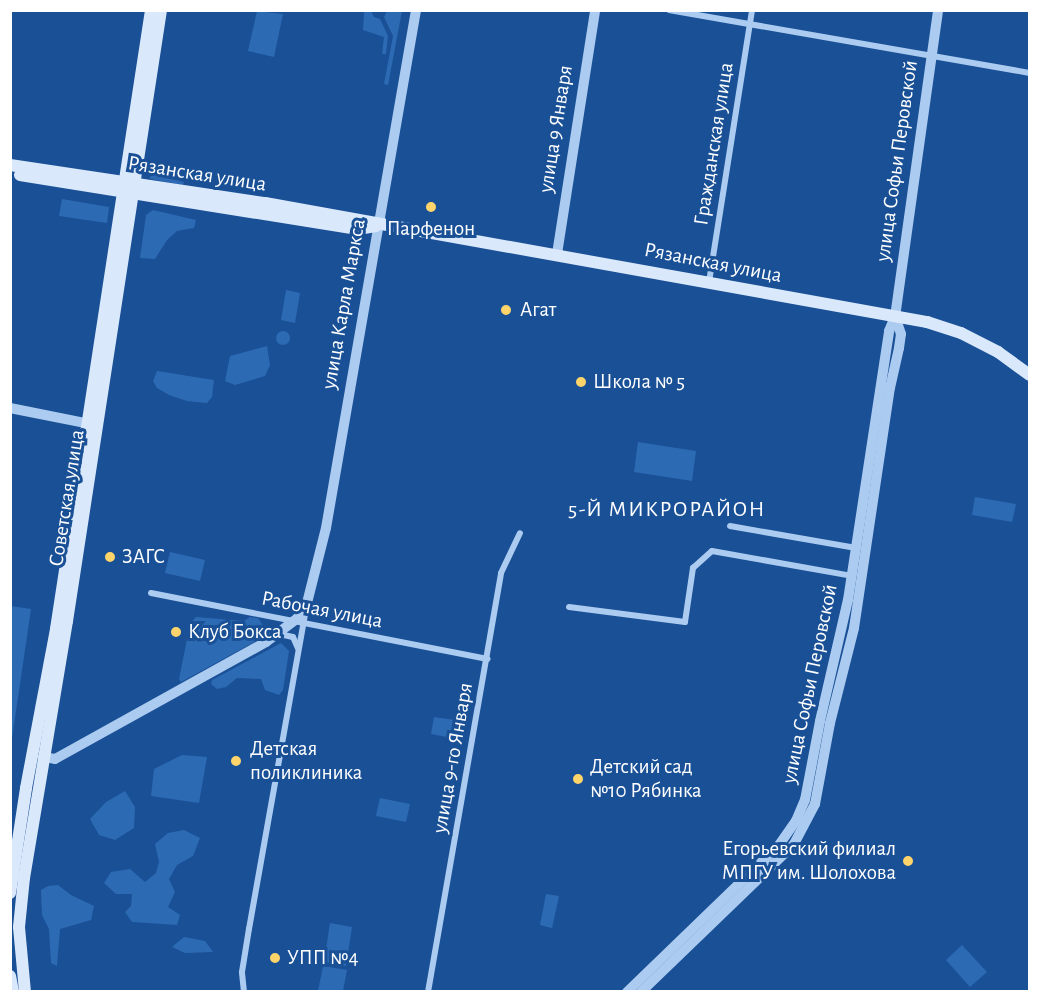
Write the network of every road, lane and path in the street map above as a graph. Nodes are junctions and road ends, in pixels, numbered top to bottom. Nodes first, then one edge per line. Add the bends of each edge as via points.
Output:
1 (151, 10) edge
2 (161, 10) edge
3 (416, 10) edge
4 (595, 10) edge
5 (669, 10) edge
6 (752, 10) edge
7 (938, 10) edge
8 (750, 23) junction
9 (931, 56) junction
10 (1029, 73) edge
11 (10, 165) edge
12 (10, 173) edge
13 (129, 187) junction
14 (377, 225) junction
15 (556, 254) junction
16 (709, 282) junction
17 (895, 317) junction
18 (1029, 373) edge
19 (10, 408) edge
20 (85, 423) junction
21 (730, 526) dead end
22 (520, 533) dead end
23 (856, 548) junction
24 (852, 576) junction
25 (151, 593) dead end
26 (853, 601) junction
27 (568, 607) dead end
28 (299, 622) junction
29 (266, 642) junction
30 (299, 650) junction
31 (488, 659) junction
32 (38, 756) junction
33 (10, 893) edge
34 (10, 976) edge
35 (13, 992) edge
36 (25, 992) edge
37 (244, 992) edge
38 (428, 992) edge
39 (627, 992) edge
40 (641, 992) edge

1 - 13 main road, Советская улица
2 - 13 main road, Советская улица
3 - 14 street, улица Карла Маркса
4 - 15 street, улица 9 Января
5 - 8 street
6 - 8 street, Гражданская улица
7 - 9 street, улица Софьи Перовской
8 - 9 street
8 - 16 street, Гражданская улица
9 - 10 street
9 - 17 street, улица Софьи Перовской
11 - 13 main road, Рязанская улица
12 - 13 main road, Рязанская улица
13 - 14 main road, Рязанская улица
13 - 20 main road, Советская улица
13 - 32 main road, Советская улица via 67,621
14 - 15 main road, Рязанская улица
14 - 28 street, улица Карла Маркса via 326,528
15 - 16 main road, Рязанская улица
16 - 17 main road, Рязанская улица
17 - 18 main road, Рязанская улица via 961,333
17 - 23 street, улица Софьи Перовской via 889,331
17 - 26 street, улица Софьи Перовской via 901,334 899,348
19 - 20 street
20 - 32 main road, Советская улица
21 - 23 street
22 - 31 street, улица 9-го Января via 501,573
23 - 24 street, улица Софьи Перовской
24 - 26 street, улица Софьи Перовской
24 - 27 street via 712,551 693,568 685,621
25 - 28 street, Рабочая улица
26 - 39 street, улица Софьи Перовской via 820,721 807,793 796,821 779,845
26 - 40 street, улица Софьи Перовской via 815,804 804,829 786,853
28 - 29 street, улица Карла Маркса
28 - 30 street, улица Карла Маркса
28 - 31 street, Рабочая улица
29 - 30 street via 288,635
29 - 32 street, улица Карла Маркса via 55,759
30 - 37 street, улица Карла Маркса via 242,972
31 - 38 street, улица 9-го Января
32 - 33 main road, Советская улица
32 - 36 main road, Советская улица via 19,919
34 - 35 main road

